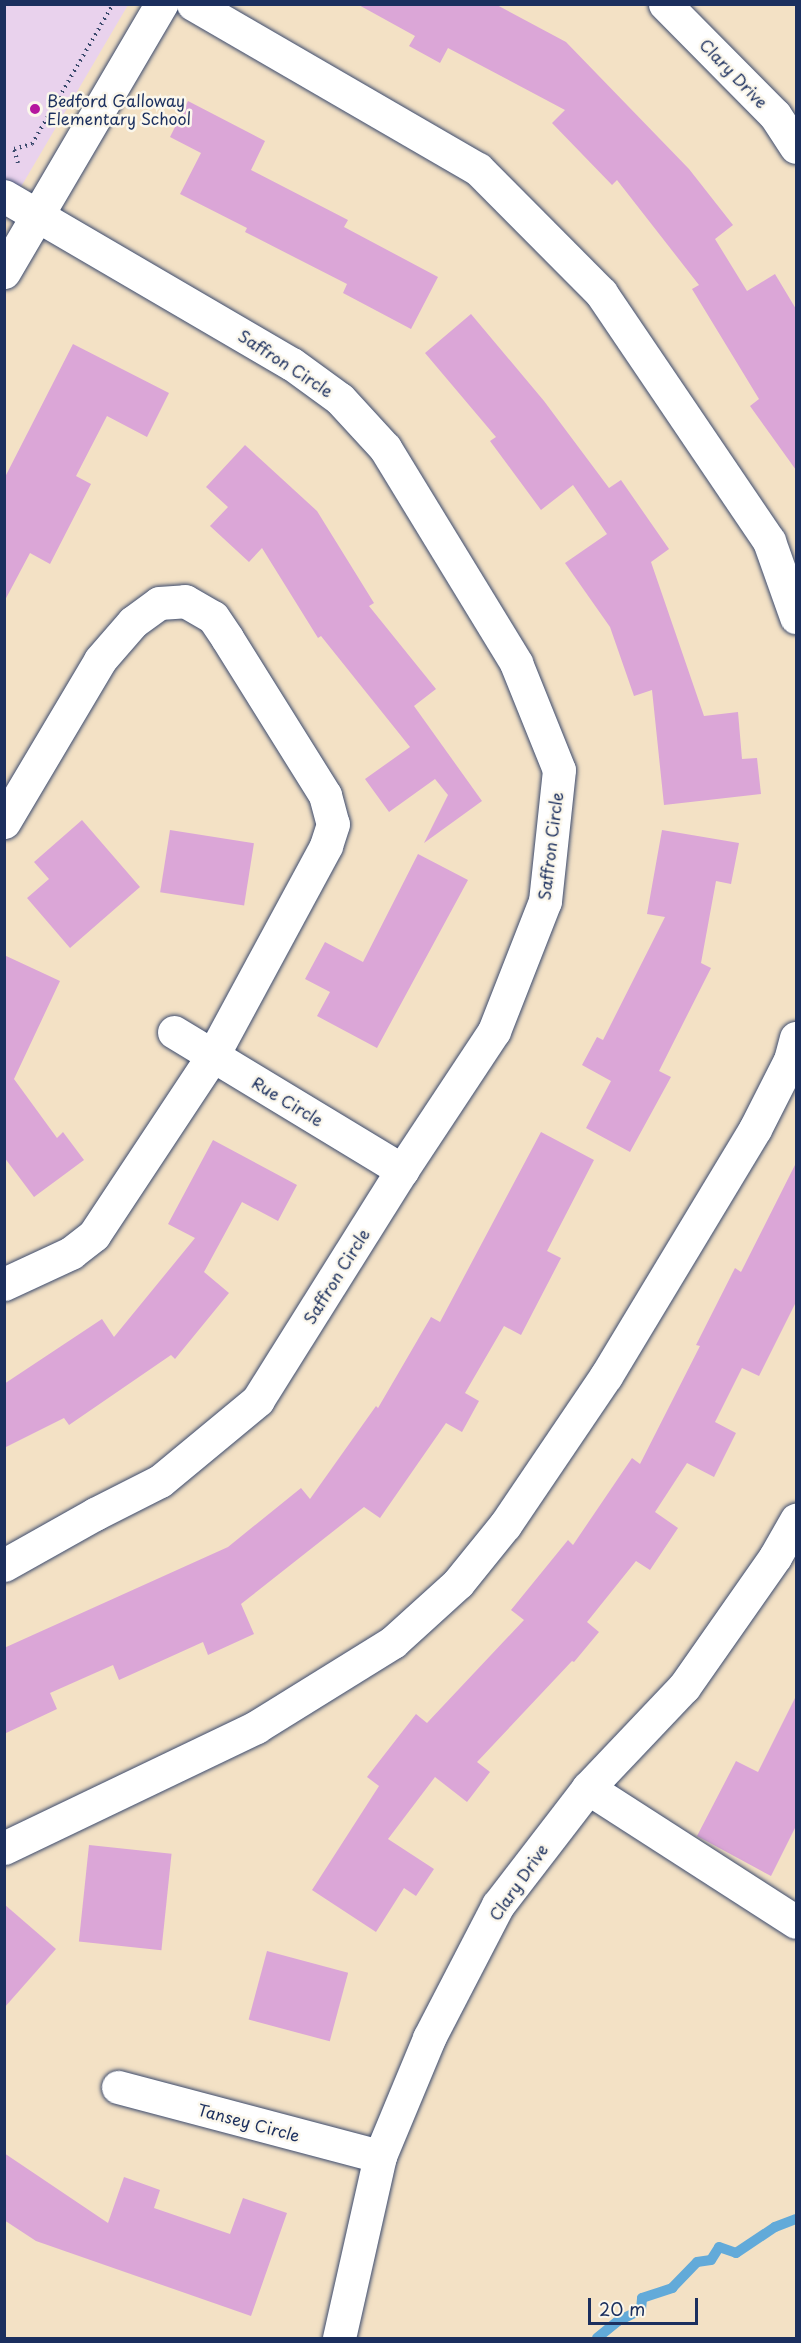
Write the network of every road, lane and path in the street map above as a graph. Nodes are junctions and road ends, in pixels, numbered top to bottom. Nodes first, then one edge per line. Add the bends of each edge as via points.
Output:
1 (113, 4) edge
2 (161, 4) edge
3 (193, 4) edge
4 (665, 4) edge
5 (796, 147) edge
6 (4, 196) edge
7 (38, 215) junction
8 (4, 272) edge
9 (796, 617) edge
10 (4, 822) edge
11 (174, 1032) dead end
12 (796, 1038) edge
13 (213, 1055) junction
14 (402, 1170) junction
15 (4, 1284) edge
16 (796, 1520) edge
17 (4, 1565) edge
18 (588, 1788) junction
19 (4, 1848) edge
20 (796, 1922) edge
21 (118, 2087) dead end
22 (380, 2156) junction
23 (339, 2338) edge

1 - 6 path via 32,144 14,149 20,168
2 - 7 street
3 - 9 street via 478,169 601,293 769,541
4 - 5 street, Clary Drive via 775,115
6 - 7 street, Saffron Circle
7 - 8 street
7 - 14 street, Saffron Circle via 292,363 340,399 385,448 516,663 559,770 541,912 494,1031
10 - 13 street via 100,660 134,622 159,603 185,600 213,617 325,795 333,824 326,846
11 - 13 street, Rue Circle
12 - 19 street via 790,1060 754,1129 606,1376 505,1525 458,1583 393,1642 256,1727
13 - 14 street, Rue Circle
13 - 15 street via 94,1235 71,1253
14 - 17 street, Saffron Circle via 258,1400 160,1481
16 - 18 street, Clary Drive via 775,1557 684,1686
18 - 20 street
18 - 22 street, Clary Drive via 498,1905 429,2038
21 - 22 street, Tansey Circle
22 - 23 street, Clary Drive

